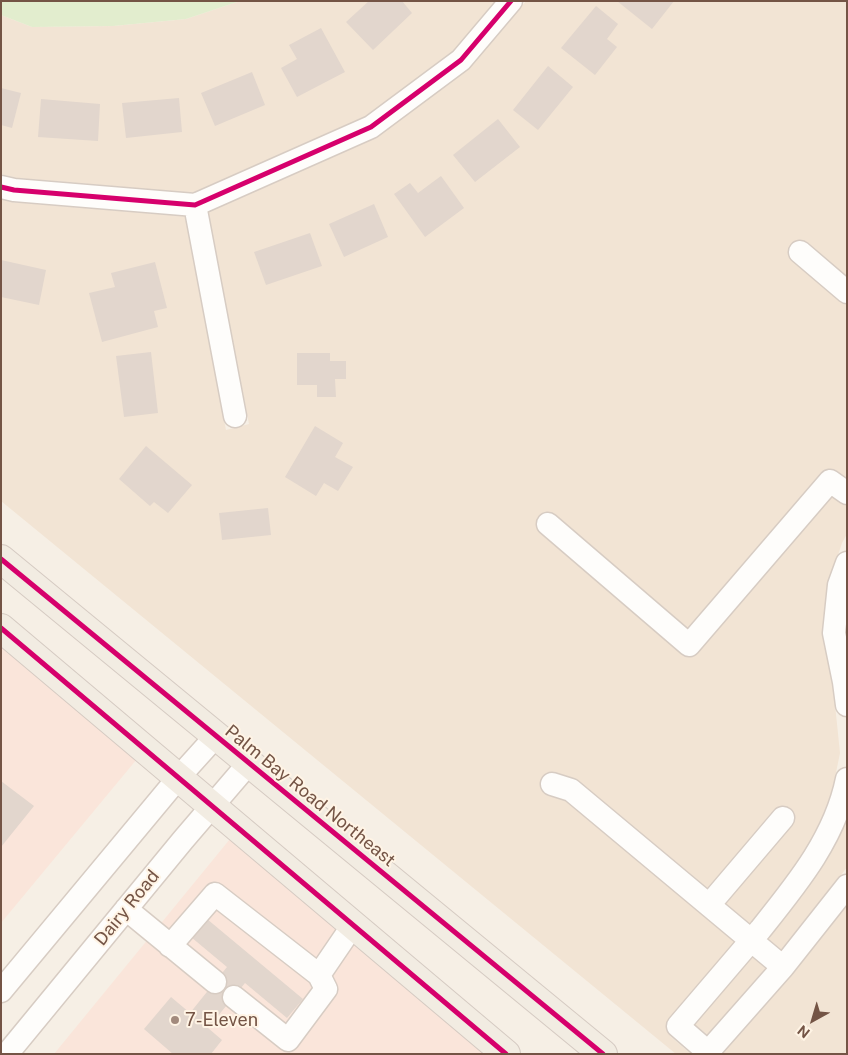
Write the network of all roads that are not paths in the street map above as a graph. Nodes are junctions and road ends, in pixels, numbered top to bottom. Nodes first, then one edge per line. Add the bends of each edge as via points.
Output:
1 (511, 1) edge
2 (1, 187) edge
3 (194, 205) junction
4 (800, 252) dead end
5 (847, 292) edge
6 (235, 416) dead end
7 (847, 494) edge
8 (548, 524) dead end
9 (1, 559) edge
10 (847, 562) edge
11 (1, 628) edge
12 (846, 682) edge
13 (847, 705) edge
14 (216, 736) junction
15 (249, 763) junction
16 (179, 778) junction
17 (847, 779) edge
18 (552, 784) dead end
19 (211, 807) junction
20 (783, 818) dead end
21 (847, 886) edge
22 (709, 905) junction
23 (126, 909) junction
24 (353, 925) junction
25 (751, 940) junction
26 (170, 946) junction
27 (783, 967) junction
28 (319, 975) junction
29 (215, 982) dead end
30 (1, 991) edge
31 (234, 997) dead end
32 (7, 1054) edge
33 (506, 1054) edge
34 (603, 1054) edge

1 - 3 street via 461,60 371,127
2 - 3 street
3 - 6 street
4 - 5 street
7 - 8 street via 830,481 689,645
9 - 14 main road, Palm Bay Road Northeast
10 - 12 street via 839,585 834,633
11 - 16 main road
12 - 13 street
14 - 15 main road, Palm Bay Road Northeast
14 - 16 street
15 - 19 street, Dairy Road
15 - 34 main road, Palm Bay Road Northeast
16 - 19 main road
16 - 30 street
17 - 25 street via 843,799 819,852 793,890
18 - 22 street via 571,790
19 - 23 street, Dairy Road
19 - 24 main road
20 - 22 street
21 - 27 street
22 - 25 street
23 - 26 street
23 - 32 street, Dairy Road
24 - 28 street
24 - 33 main road
25 - 27 street
25 - 27 street via 678,1026 708,1052
26 - 28 street via 215,894
26 - 29 street
28 - 31 street via 326,990 288,1040

